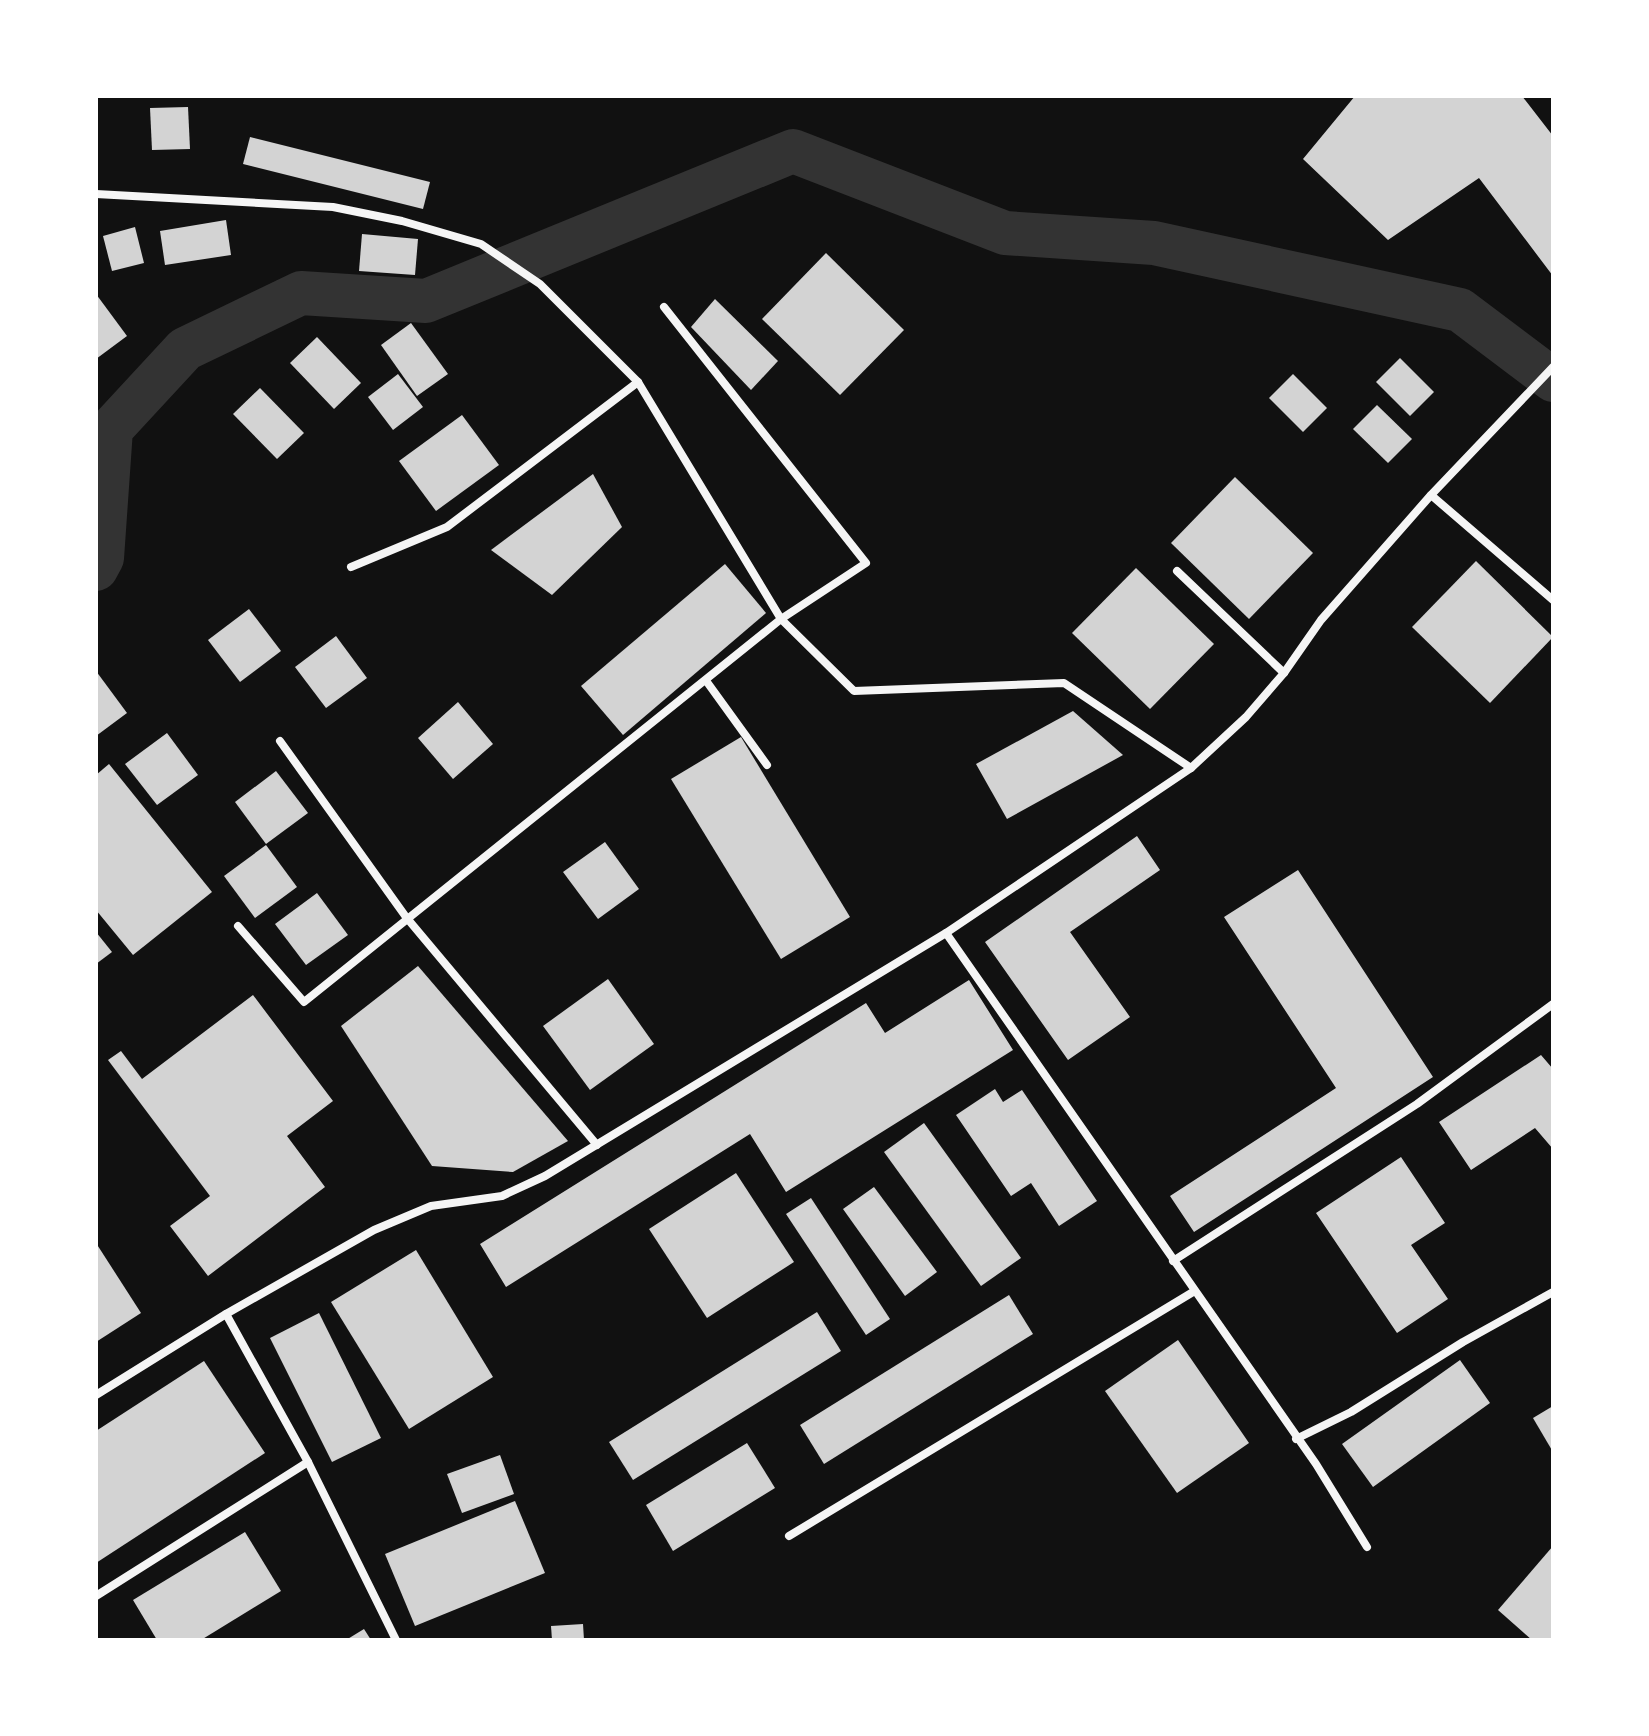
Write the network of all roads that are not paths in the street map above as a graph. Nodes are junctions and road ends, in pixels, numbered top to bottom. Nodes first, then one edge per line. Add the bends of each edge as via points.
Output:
1 (96, 194) edge
2 (664, 307) dead end
3 (1553, 367) edge
4 (638, 382) junction
5 (1431, 495) junction
6 (351, 567) dead end
7 (1177, 571) dead end
8 (1553, 600) edge
9 (781, 619) junction
10 (1284, 673) junction
11 (707, 682) junction
12 (280, 741) dead end
13 (767, 765) dead end
14 (1191, 768) junction
15 (406, 917) junction
16 (238, 926) dead end
17 (946, 933) junction
18 (1553, 1004) edge
19 (597, 1145) junction
20 (1173, 1261) junction
21 (1193, 1292) junction
22 (1553, 1292) edge
23 (226, 1314) junction
24 (96, 1395) edge
25 (1296, 1439) junction
26 (308, 1462) junction
27 (789, 1536) dead end
28 (1367, 1547) dead end
29 (96, 1596) edge
30 (396, 1640) edge

1 - 4 street via 333,207 481,244 540,284
2 - 9 street via 866,563
3 - 5 street
4 - 6 street via 447,527
4 - 9 street
5 - 8 street
5 - 10 street via 1321,620
7 - 10 street
9 - 11 street
9 - 14 street via 854,691 1064,683
10 - 14 street
11 - 13 street
11 - 15 street
12 - 15 street
14 - 17 street
15 - 16 street via 304,1002
15 - 19 street
17 - 19 street
17 - 20 street
18 - 20 street via 1417,1104
19 - 23 street via 502,1196 431,1206 374,1230
20 - 21 street
21 - 25 street
21 - 27 street
22 - 25 street
23 - 24 street
23 - 26 street
25 - 28 street
26 - 29 street
26 - 30 street

